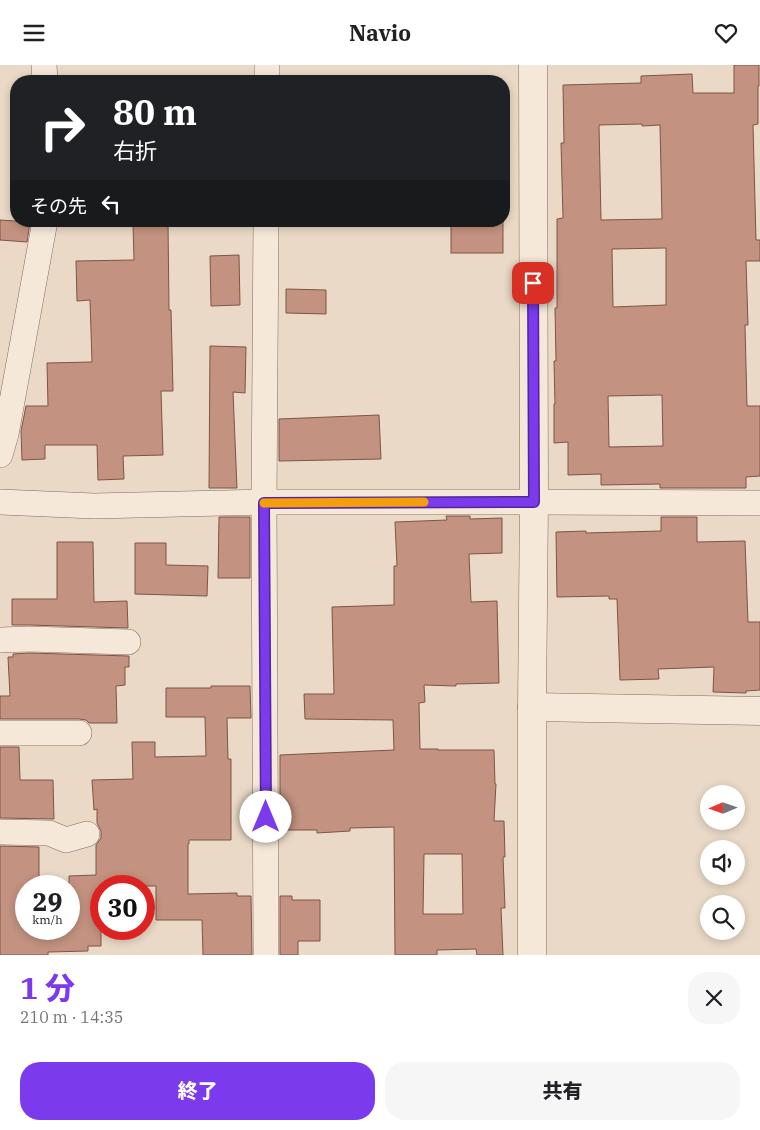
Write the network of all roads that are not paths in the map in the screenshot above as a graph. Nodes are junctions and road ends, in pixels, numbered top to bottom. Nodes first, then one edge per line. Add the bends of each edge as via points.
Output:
1 (533, 65) edge
2 (43, 227) edge
3 (266, 227) edge
4 (0, 455) edge
5 (0, 502) edge
6 (534, 502) junction
7 (264, 503) junction
8 (760, 503) edge
9 (0, 640) edge
10 (128, 642) dead end
11 (532, 707) junction
12 (760, 711) edge
13 (0, 733) edge
14 (79, 733) dead end
15 (0, 832) edge
16 (87, 834) dead end
17 (266, 955) edge
18 (532, 955) edge

1 - 6 street
2 - 4 street
3 - 7 street
5 - 7 street via 94,506
6 - 7 street
6 - 8 street
6 - 11 street
7 - 17 street
9 - 10 street
11 - 12 street
11 - 18 street
13 - 14 street
15 - 16 street via 49,833 66,840

